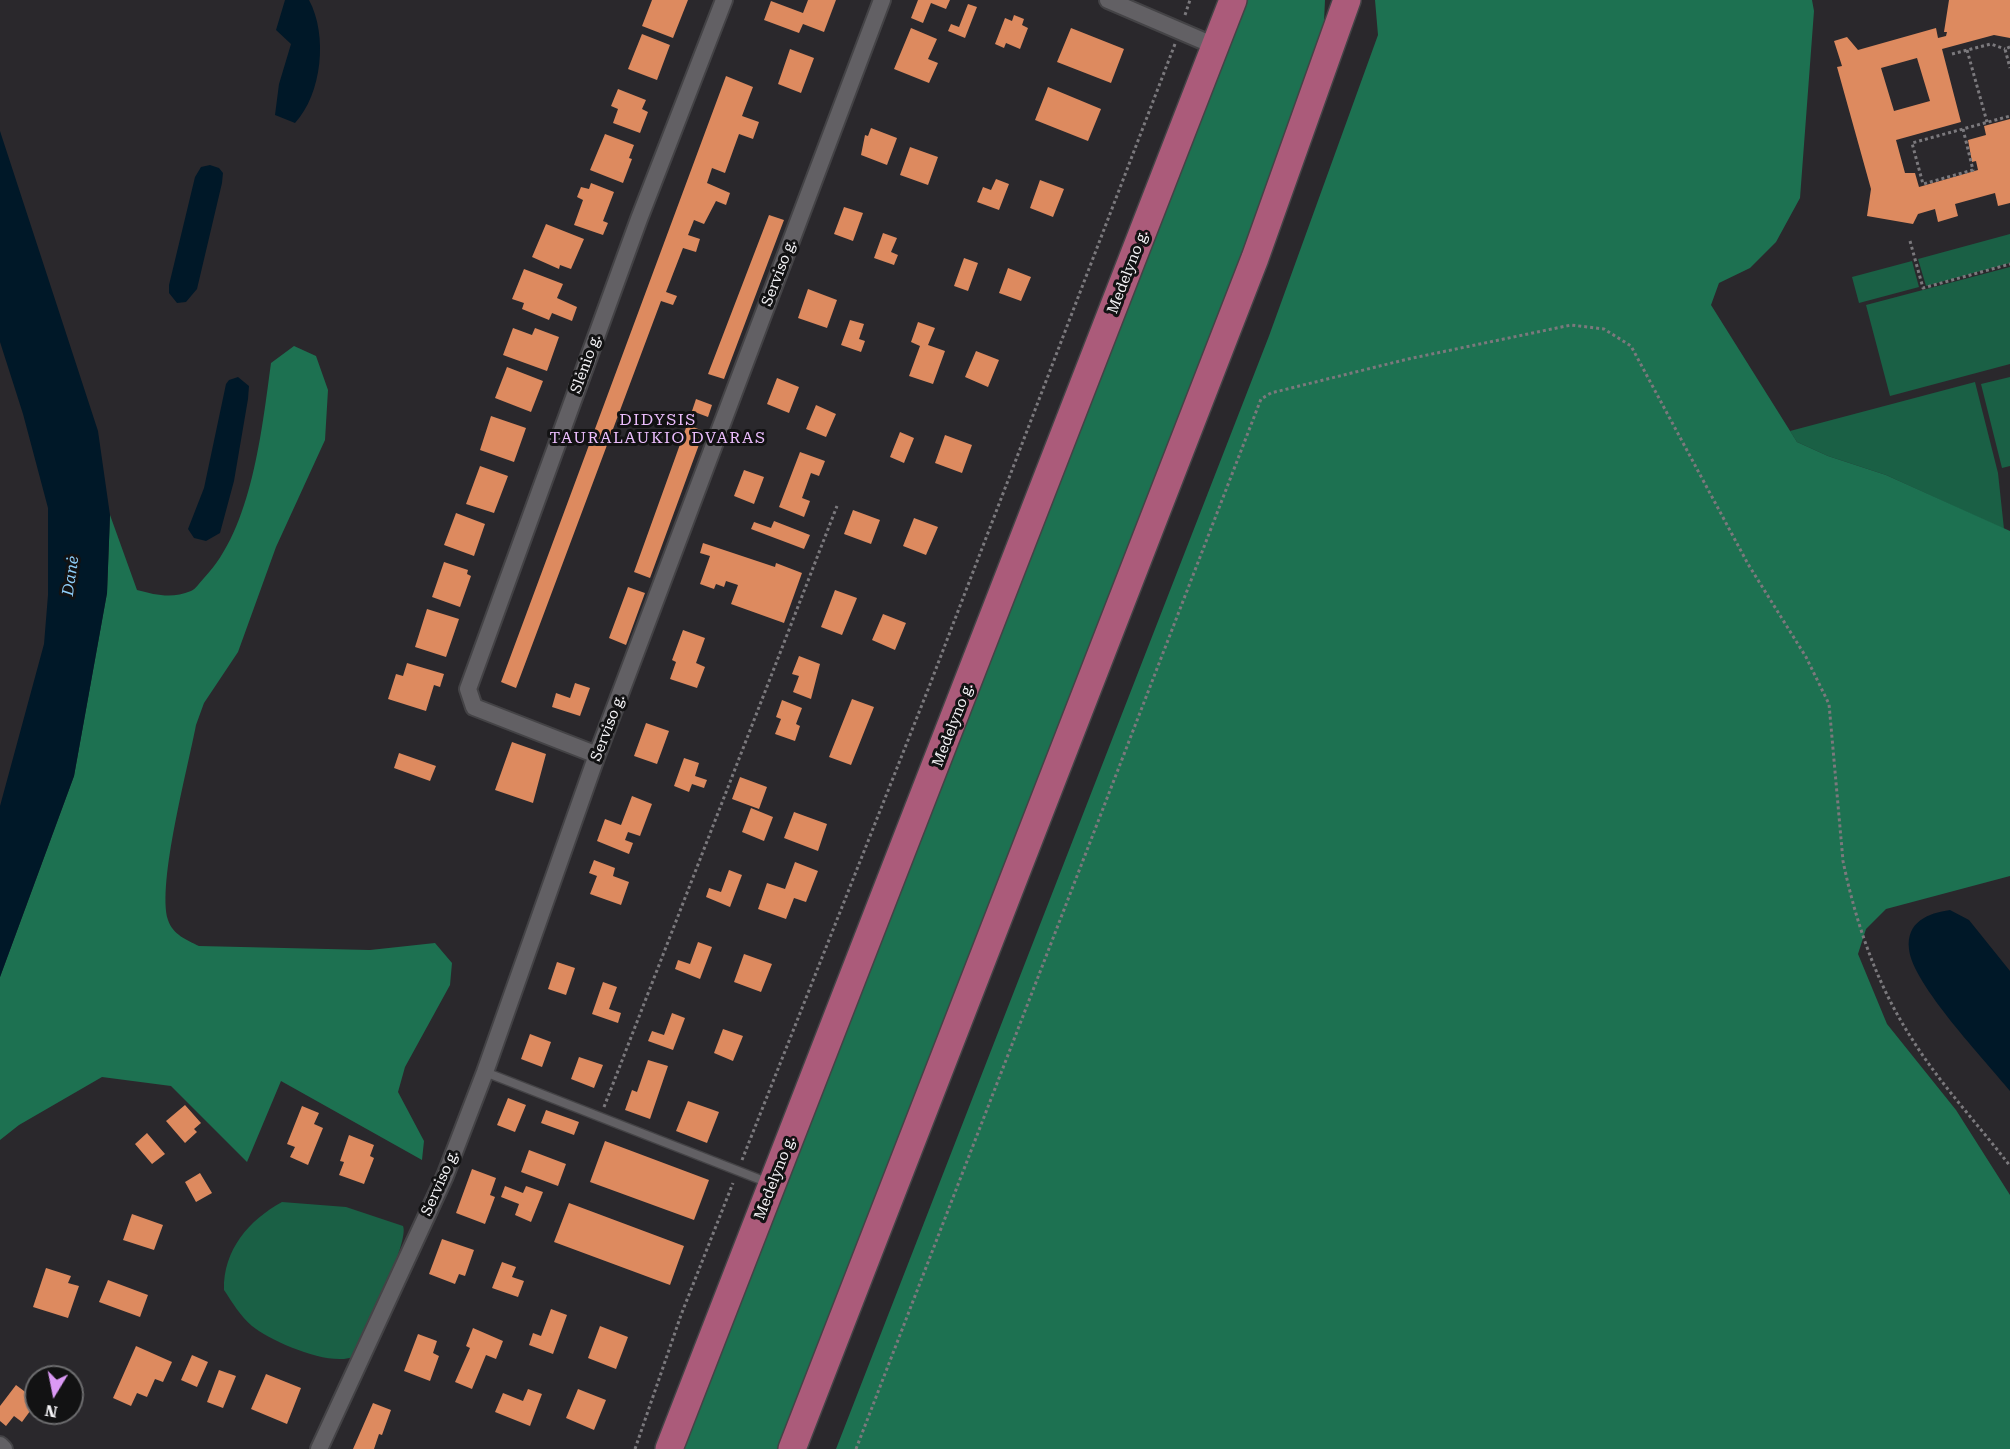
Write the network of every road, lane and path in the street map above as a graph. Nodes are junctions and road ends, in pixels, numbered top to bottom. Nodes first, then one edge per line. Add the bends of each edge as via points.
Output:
1 (724, 0) edge
2 (882, 0) edge
3 (1108, 0) edge
4 (1233, 0) edge
5 (1332, 0) edge
6 (1347, 0) edge
7 (1179, 32) junction
8 (1336, 33) junction
9 (1215, 46) junction
10 (2010, 47) edge
11 (2005, 49) junction
12 (1967, 50) junction
13 (1952, 54) dead end
14 (2010, 68) edge
15 (2010, 116) edge
16 (1987, 122) junction
17 (1963, 129) junction
18 (1910, 241) dead end
19 (2010, 264) edge
20 (837, 506) dead end
21 (597, 755) junction
22 (484, 1072) junction
23 (600, 1117) junction
24 (2010, 1166) edge
25 (738, 1171) junction
26 (772, 1185) junction
27 (0, 1445) edge
28 (4, 1449) edge
29 (319, 1449) edge
30 (635, 1449) edge
31 (669, 1449) edge
32 (792, 1449) edge
33 (856, 1449) edge

1 - 21 street, Slėnio g. via 635,230 468,688 474,706
2 - 21 street, Serviso g.
3 - 7 street
4 - 9 main road, Medelyno g.
5 - 8 main road
6 - 8 main road
7 - 9 street
7 - 25 path via 929,687
8 - 32 main road via 1255,258
9 - 26 main road, Medelyno g.
10 - 11 path
11 - 12 path via 1991,44
11 - 14 path
12 - 13 path
12 - 16 path
15 - 16 path
16 - 17 path
17 - 17 path via 1973,170 1923,184 1912,143
18 - 19 path via 1923,288
20 - 23 path
21 - 22 street, Serviso g.
22 - 23 lane
22 - 29 street, Serviso g. via 445,1176
23 - 25 lane
24 - 33 path via 1912,1041 1887,996 1868,953 1846,877 1829,704 1806,657 1748,564 1631,346 1604,329 1571,325 1408,359 1270,393 1261,399
25 - 26 lane
25 - 30 path via 681,1315
26 - 31 main road, Medelyno g.
27 - 28 street

